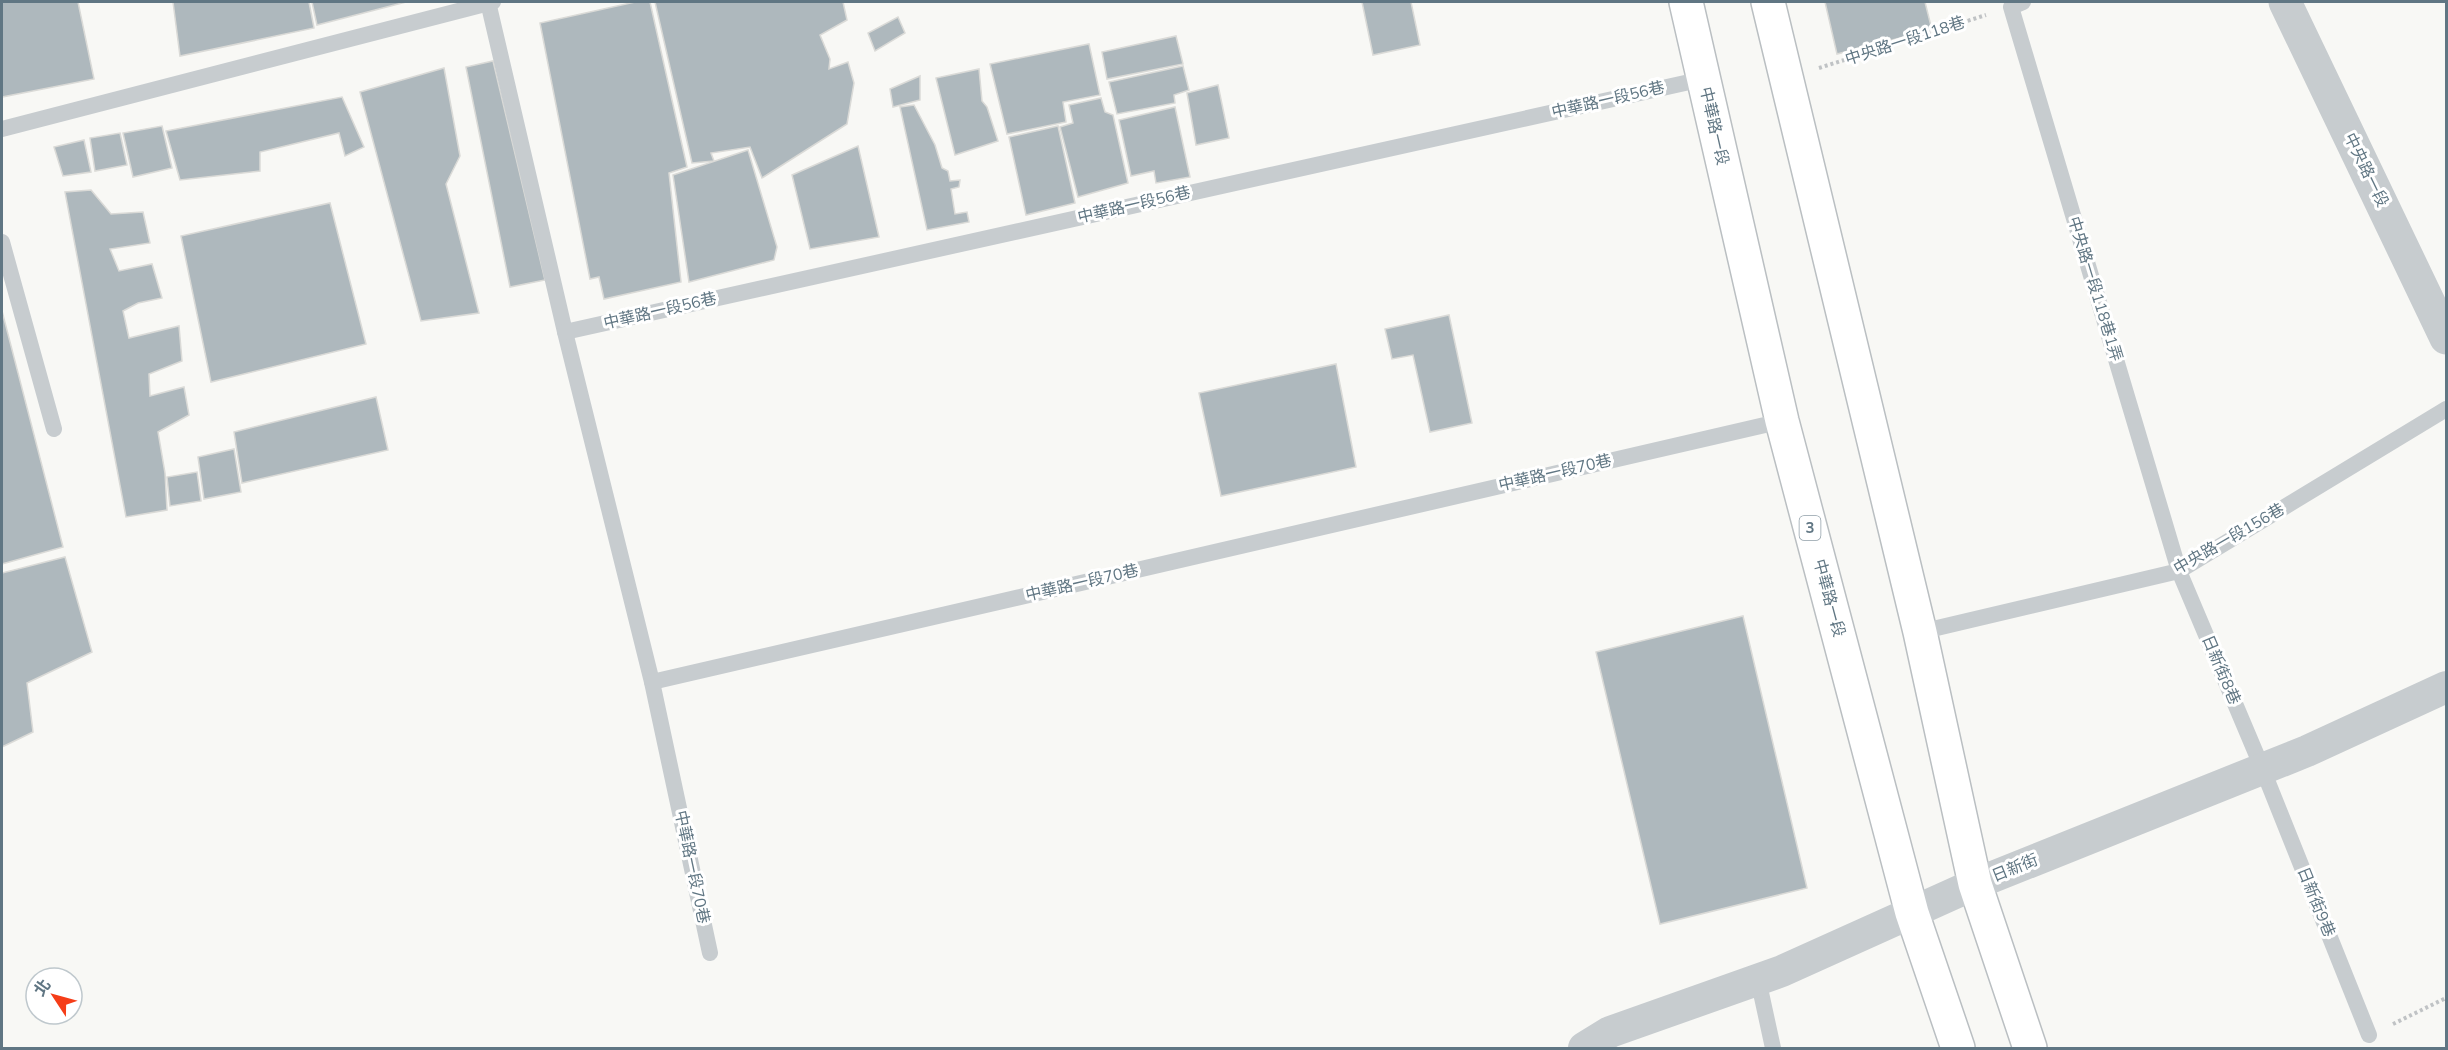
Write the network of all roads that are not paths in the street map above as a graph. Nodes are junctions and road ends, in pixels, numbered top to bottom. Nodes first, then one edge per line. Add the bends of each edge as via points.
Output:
1 (489, 2) edge
2 (1686, 2) edge
3 (1768, 2) edge
4 (2285, 2) edge
5 (2017, 4) edge
6 (1703, 79) junction
7 (2, 129) edge
8 (2, 242) edge
9 (565, 332) junction
10 (2446, 338) edge
11 (2446, 409) edge
12 (1782, 421) junction
13 (54, 429) dead end
14 (2179, 571) junction
15 (1920, 632) junction
16 (652, 682) junction
17 (2446, 687) edge
18 (2263, 770) junction
19 (1975, 884) junction
20 (1912, 914) junction
21 (710, 953) dead end
22 (1758, 979) junction
23 (2369, 1035) road end
24 (1584, 1048) edge
25 (1773, 1048) edge
26 (1958, 1048) edge
27 (2030, 1048) edge

1 - 7 lane
1 - 9 lane
2 - 6 main road, 中華路一段 / 3
3 - 15 main road
4 - 10 street, 中央路一段
5 - 14 lane, 中央路一段118巷1弄
6 - 9 lane, 中華路一段56巷
6 - 12 main road, 中華路一段 / 3
8 - 13 lane
9 - 16 lane
11 - 14 lane, 中央路一段156巷
12 - 16 lane, 中華路一段70巷
12 - 20 main road, 中華路一段 / 3
14 - 15 lane, 中央路一段156巷
14 - 18 lane, 日新街8巷
15 - 19 main road
16 - 21 lane, 中華路一段70巷
17 - 18 street, 日新街
18 - 19 street, 日新街
18 - 23 lane, 日新街9巷
19 - 20 street, 日新街
19 - 27 main road
20 - 22 street, 日新街
20 - 26 main road, 中華路一段 / 3
22 - 24 street, 日新街 via 1610,1032
22 - 25 lane

